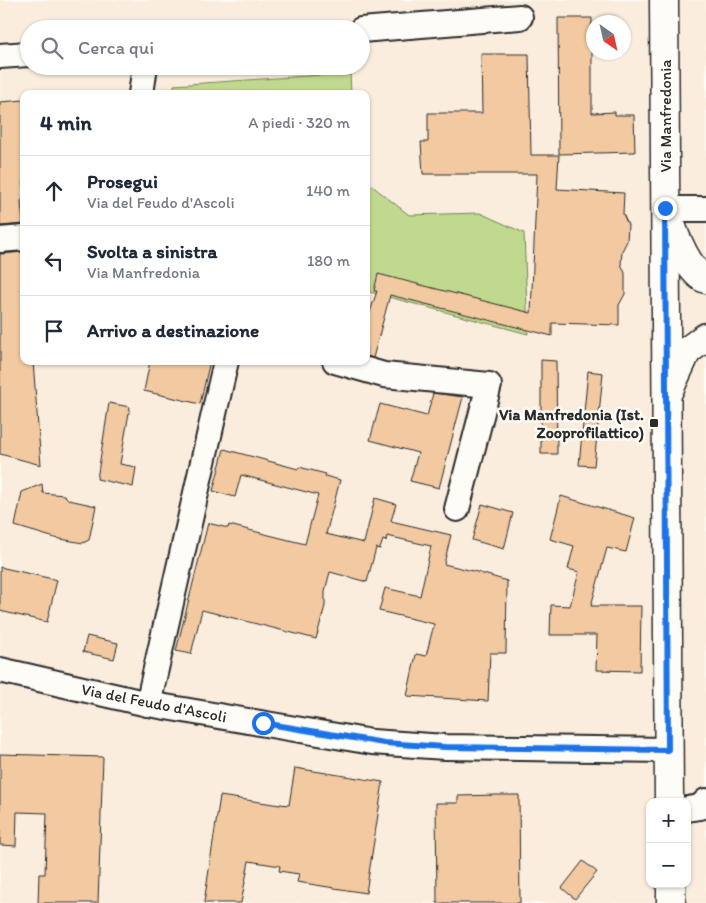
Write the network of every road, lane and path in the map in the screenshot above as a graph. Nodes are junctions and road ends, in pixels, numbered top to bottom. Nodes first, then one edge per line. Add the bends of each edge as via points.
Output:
1 (664, 0) edge
2 (520, 17) dead end
3 (370, 29) edge
4 (20, 55) edge
5 (0, 56) edge
6 (144, 75) edge
7 (142, 90) edge
8 (665, 208) junction
9 (706, 209) edge
10 (20, 238) edge
11 (0, 240) edge
12 (706, 279) edge
13 (706, 337) edge
14 (225, 365) edge
15 (349, 365) edge
16 (665, 399) junction
17 (457, 509) dead end
18 (0, 670) edge
19 (148, 704) junction
20 (668, 750) junction
21 (669, 798) edge
22 (706, 801) edge
23 (691, 809) edge
24 (670, 888) edge
25 (671, 903) edge

1 - 8 main road, Via Manfredonia
2 - 3 street
4 - 5 street
6 - 7 street
8 - 9 street
8 - 12 main road via 677,244 700,277
8 - 16 main road, Via Manfredonia
10 - 11 street
13 - 16 main road via 687,350
14 - 19 street
15 - 17 street via 384,375 490,385
16 - 20 main road, Via Manfredonia
18 - 19 street, Via del Feudo d'Ascoli
19 - 20 street, Via del Feudo d'Ascoli via 372,742 445,747
20 - 21 main road, Via Manfredonia
22 - 23 street
24 - 25 main road

